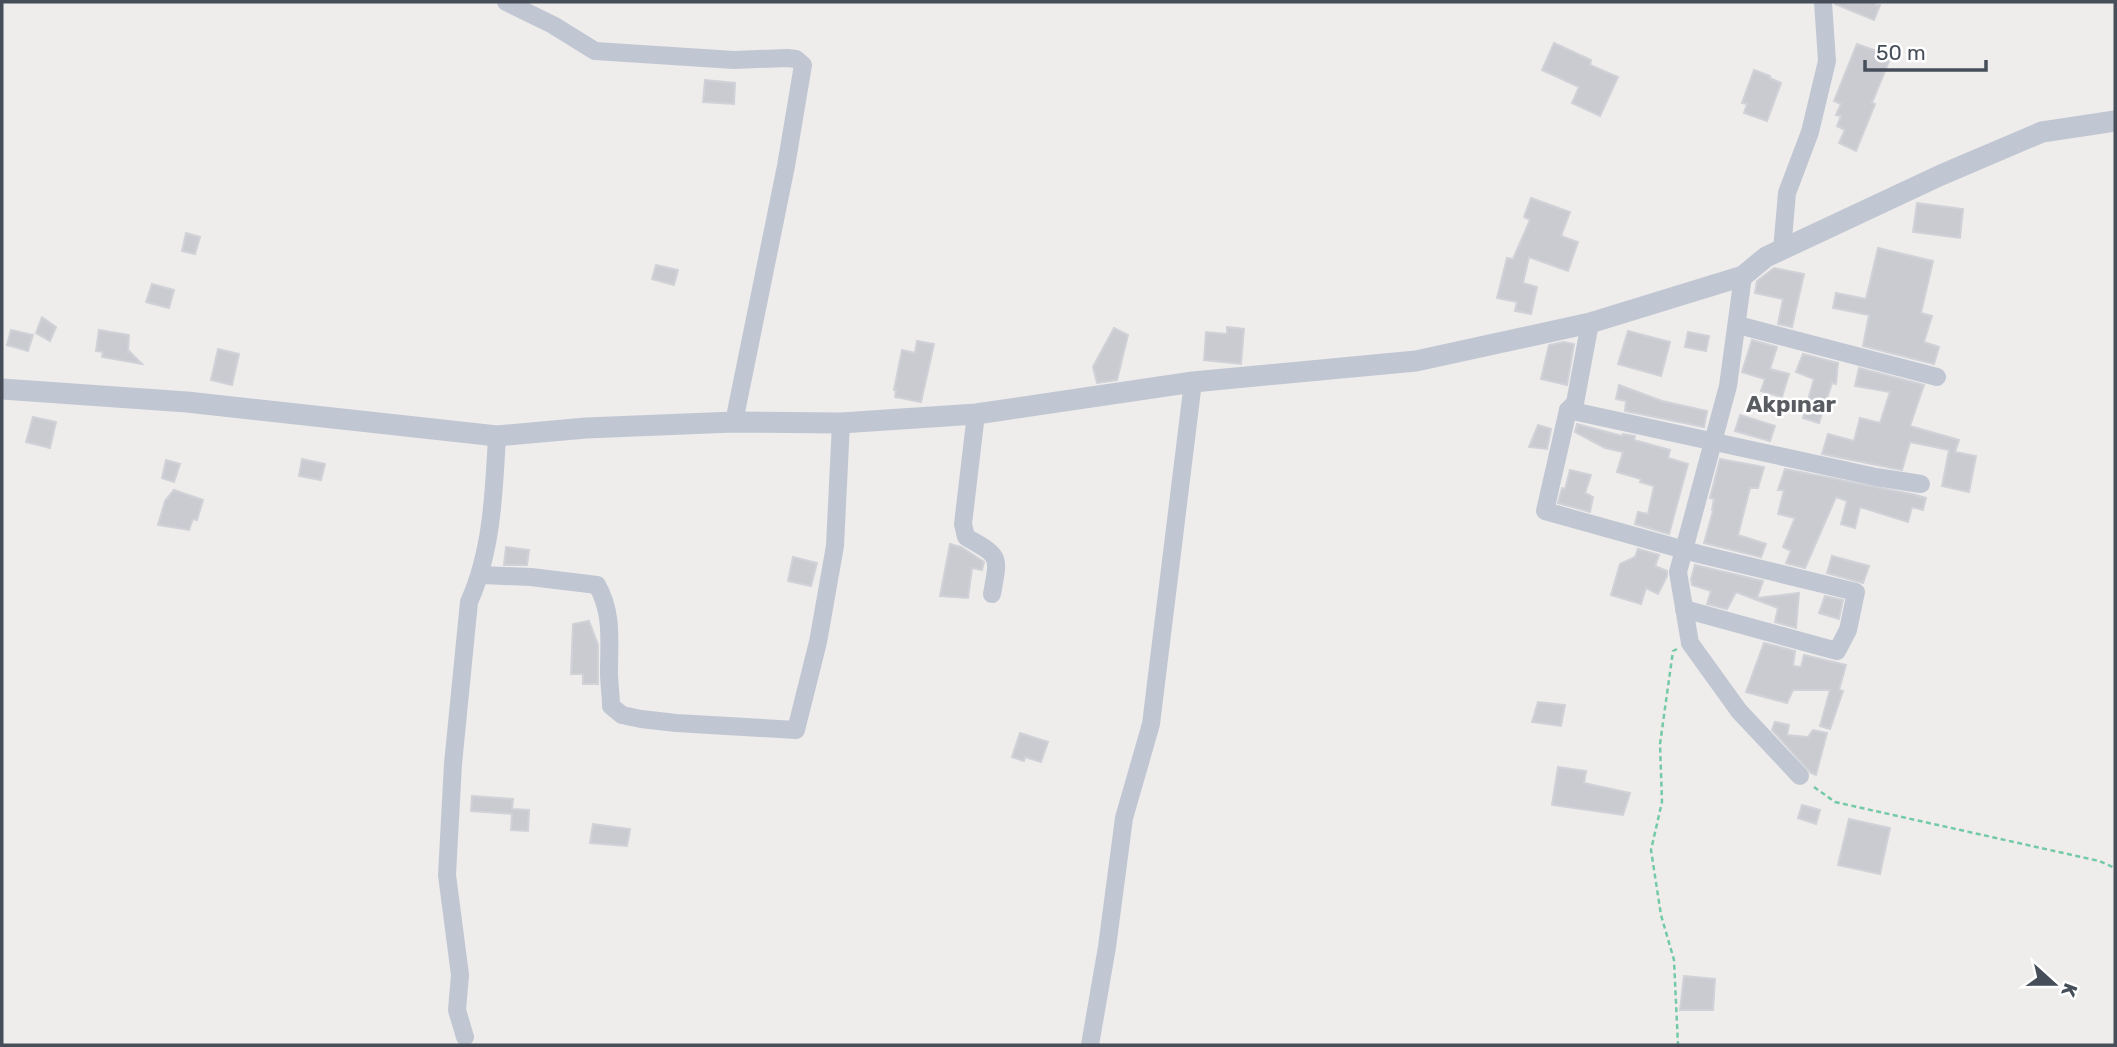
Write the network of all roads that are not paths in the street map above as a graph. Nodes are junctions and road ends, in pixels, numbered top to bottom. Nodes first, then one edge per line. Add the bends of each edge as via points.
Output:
1 (506, 2) edge
2 (1823, 2) edge
3 (2115, 121) edge
4 (1782, 250) junction
5 (1743, 276) junction
6 (1590, 323) junction
7 (1738, 325) junction
8 (1937, 377) dead end
9 (1193, 382) junction
10 (2, 389) edge
11 (1568, 410) junction
12 (976, 414) junction
13 (734, 422) junction
14 (841, 423) junction
15 (497, 436) junction
16 (1713, 441) junction
17 (1921, 484) dead end
18 (1685, 549) junction
19 (481, 575) junction
20 (992, 594) dead end
21 (1684, 609) junction
22 (1800, 776) road end
23 (466, 1037) dead end
24 (1090, 1045) edge

1 - 13 street via 595,51 734,60 787,58 803,65
2 - 4 street via 1827,61 1810,132 1787,193
3 - 4 street via 2042,132
4 - 5 street
5 - 6 street
5 - 7 street
6 - 9 street via 1416,361
6 - 11 street via 1575,403
7 - 8 street
7 - 16 street
9 - 12 street
9 - 24 street via 1151,724 1124,817
10 - 15 street via 187,402
11 - 16 street
11 - 18 street via 1545,510
12 - 14 street
12 - 20 street via 963,524 966,537 992,552 997,564
13 - 14 street
13 - 15 street
14 - 19 street via 835,546 796,730 622,715 611,706 610,629 597,585
15 - 19 street via 494,495
16 - 17 street
16 - 18 street
18 - 21 street via 1678,572
18 - 21 street via 1856,592 1848,630 1837,650
19 - 23 street via 469,602 448,827 447,875 460,975 457,1010
21 - 22 street via 1690,643 1739,711

